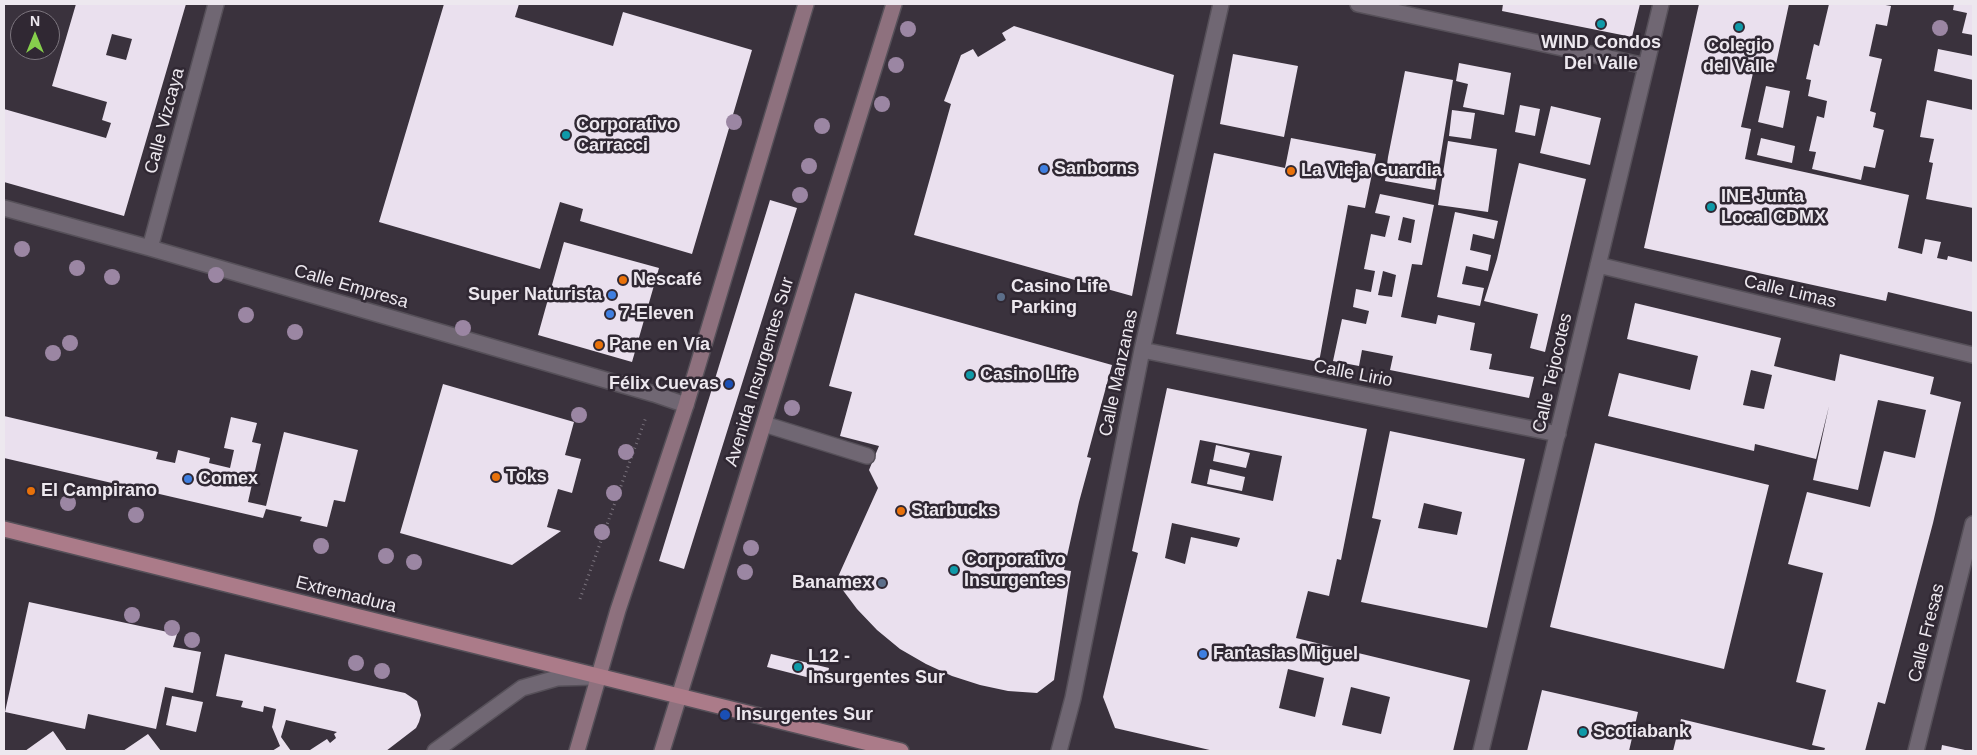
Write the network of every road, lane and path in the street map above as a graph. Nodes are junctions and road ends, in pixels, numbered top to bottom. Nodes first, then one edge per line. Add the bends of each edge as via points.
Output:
1 (216, 4) edge
2 (806, 4) edge
3 (894, 4) edge
4 (1221, 4) edge
5 (1358, 4) edge
6 (1661, 4) edge
7 (1646, 66) junction
8 (4, 208) edge
9 (150, 248) junction
10 (1598, 265) junction
11 (1142, 350) junction
12 (1973, 355) edge
13 (654, 394) junction
14 (686, 405) junction
15 (764, 424) junction
16 (1558, 434) junction
17 (868, 456) dead end
18 (1973, 524) edge
19 (4, 529) edge
20 (580, 600) dead end
21 (600, 676) junction
22 (679, 696) junction
23 (435, 751) edge
24 (577, 751) edge
25 (662, 751) edge
26 (901, 751) edge
27 (1059, 751) edge
28 (1481, 751) edge
29 (1916, 751) edge

1 - 9 street, Calle Vizcaya
2 - 14 main road
3 - 15 main road, Avenida Insurgentes Sur
4 - 11 street, Calle Manzanas
5 - 7 street
6 - 7 street, Calle Tejocotes
7 - 10 street, Calle Tejocotes
8 - 9 street, Calle Empresa
9 - 13 street, Calle Empresa
10 - 12 street, Calle Limas
10 - 16 street, Calle Tejocotes
11 - 16 street, Calle Lirio
11 - 27 street, Calle Manzanas via 1073,698
13 - 14 street, Calle Empresa
13 - 20 path
14 - 21 main road via 618,610
15 - 17 street
15 - 22 main road, Avenida Insurgentes Sur
16 - 28 street, Calle Tejocotes
18 - 29 street, Calle Fresas
19 - 21 main road, Extremadura
21 - 22 main road, Extremadura
21 - 23 street via 557,678 522,688
21 - 24 main road
22 - 25 main road, Avenida Insurgentes Sur
22 - 26 main road, Extremadura

